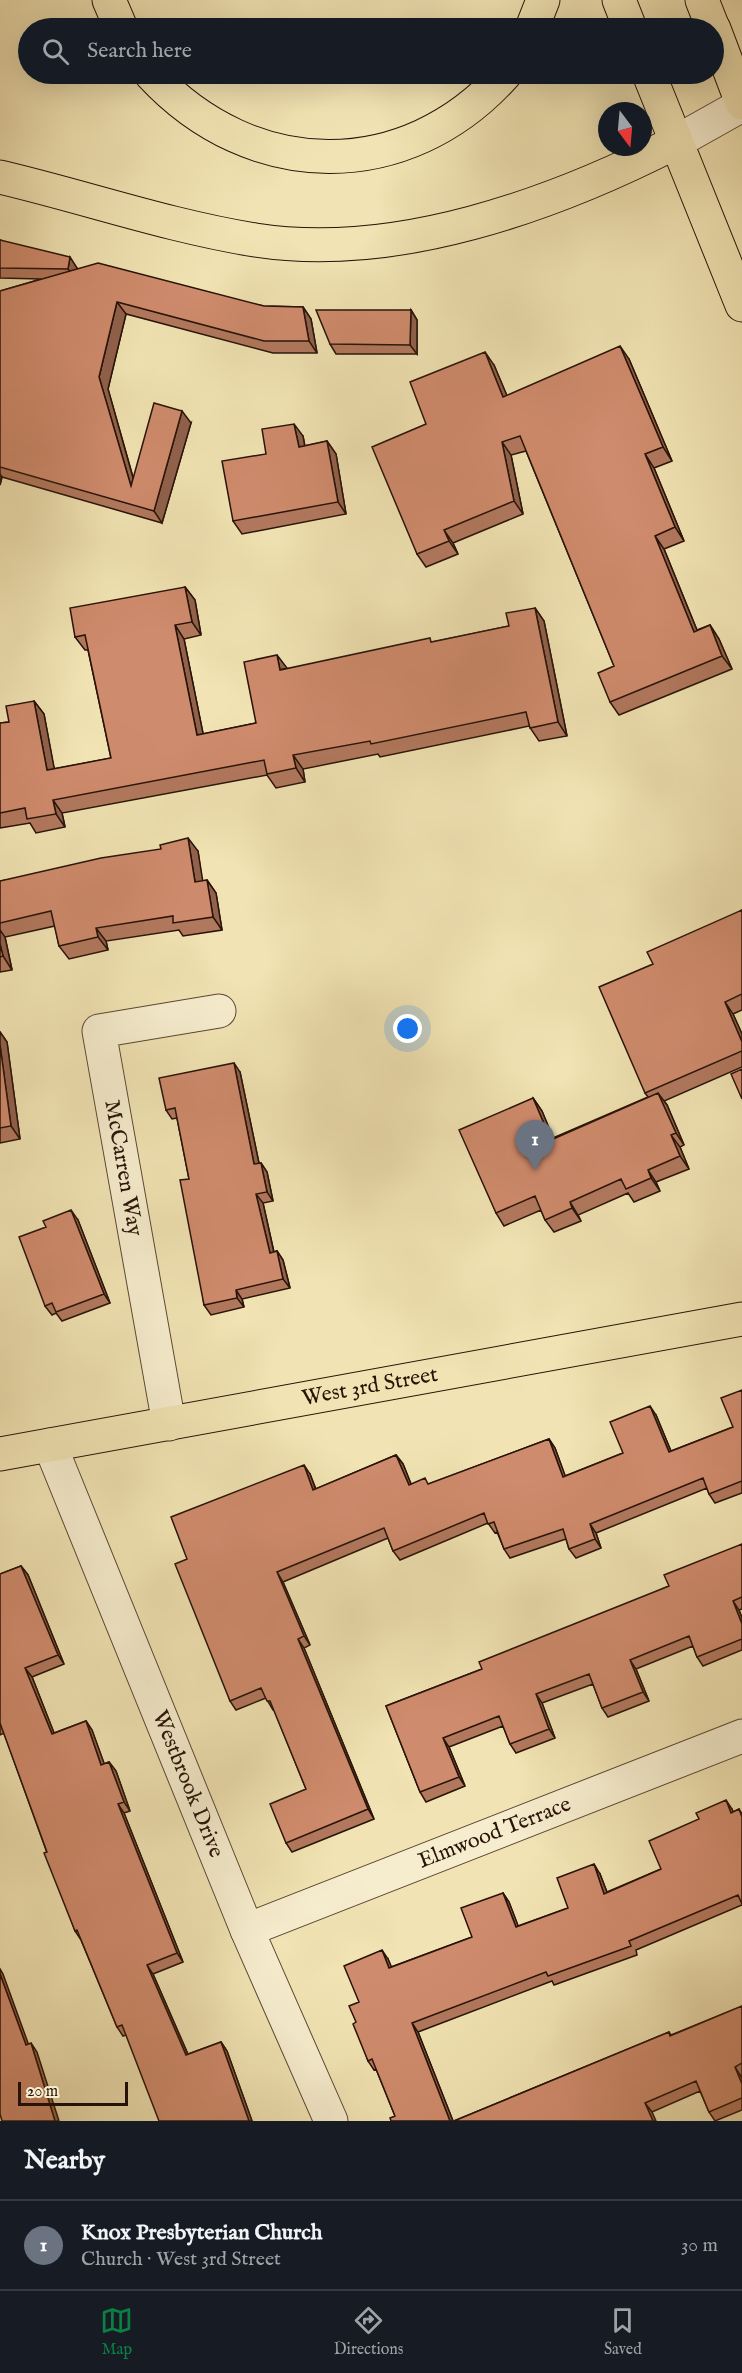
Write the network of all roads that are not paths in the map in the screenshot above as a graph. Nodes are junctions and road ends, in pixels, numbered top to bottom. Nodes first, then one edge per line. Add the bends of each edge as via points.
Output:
1 (109, 0) edge
2 (543, 0) edge
3 (619, 0) edge
4 (702, 0) edge
5 (117, 18) edge
6 (536, 18) edge
7 (626, 18) edge
8 (709, 18) edge
9 (724, 57) edge
10 (162, 84) edge
11 (496, 84) edge
12 (653, 84) edge
13 (742, 104) edge
14 (676, 142) junction
15 (0, 177) edge
16 (742, 305) edge
17 (219, 1011) dead end
18 (742, 1319) edge
19 (170, 1424) junction
20 (50, 1445) junction
21 (0, 1454) edge
22 (742, 1736) edge
23 (247, 1930) junction
24 (331, 2121) edge

1 - 5 main road
2 - 6 main road
3 - 7 main road
4 - 8 main road
9 - 13 main road
10 - 11 main road via 186,108 222,131 258,146 300,155 340,156 379,153 418,140 460,116
12 - 14 main road
13 - 14 street
14 - 15 main road via 621,168 471,224 430,234 344,244 257,240 216,233
14 - 16 main road
17 - 19 street, McCarren Way via 99,1031
18 - 19 main road, West 3rd Street
19 - 20 main road, West 3rd Street
20 - 21 main road, West 3rd Street
20 - 23 street, Westbrook Drive
22 - 23 street, Elmwood Terrace
23 - 24 street, Westbrook Drive

